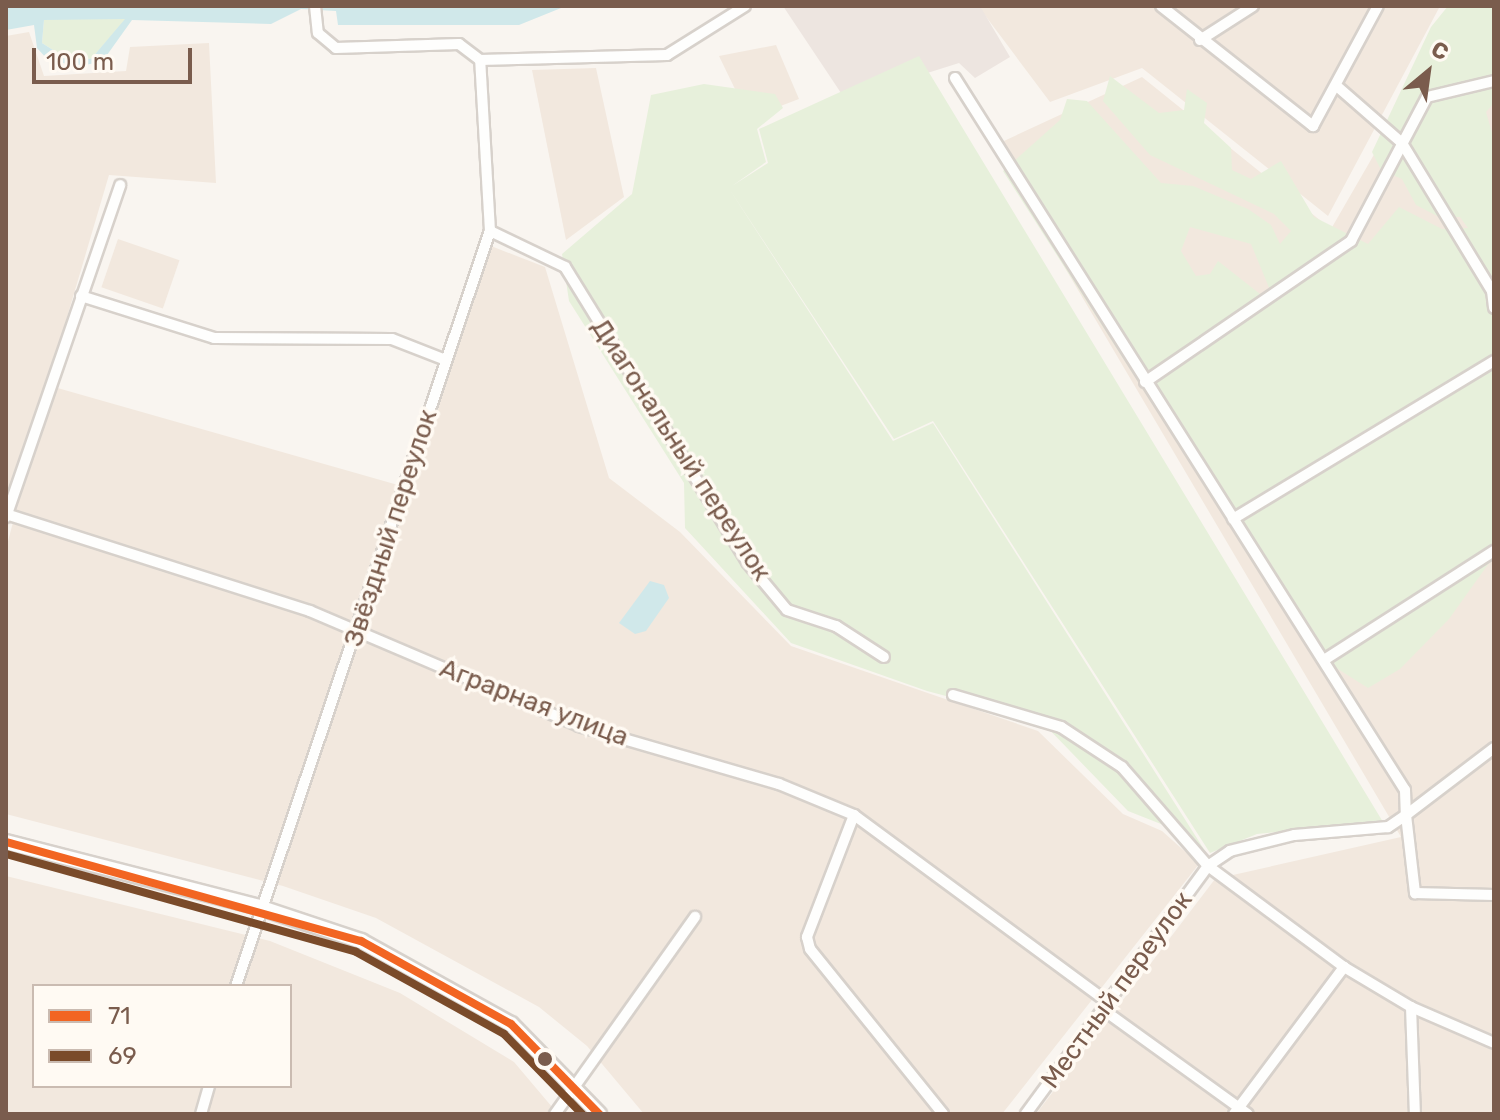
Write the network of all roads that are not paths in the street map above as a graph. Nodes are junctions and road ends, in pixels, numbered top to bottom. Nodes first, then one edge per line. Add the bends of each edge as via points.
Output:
1 (315, 6) edge
2 (745, 6) edge
3 (1161, 6) edge
4 (1253, 6) edge
5 (1378, 6) edge
6 (1200, 40) junction
7 (480, 60) junction
8 (955, 78) dead end
9 (1494, 81) edge
10 (1339, 88) junction
11 (1402, 143) junction
12 (120, 185) dead end
13 (490, 231) junction
14 (81, 296) junction
15 (1494, 308) edge
16 (446, 360) junction
17 (1494, 361) edge
18 (1145, 382) junction
19 (6, 515) edge
20 (1233, 519) junction
21 (1494, 551) edge
22 (359, 633) junction
23 (884, 657) dead end
24 (1324, 660) junction
25 (953, 695) dead end
26 (1494, 748) edge
27 (854, 815) junction
28 (1406, 815) junction
29 (6, 842) edge
30 (1208, 866) junction
31 (1494, 895) edge
32 (259, 907) junction
33 (695, 917) dead end
34 (1344, 967) junction
35 (237, 984) edge
36 (1411, 1007) junction
37 (1108, 1008) junction
38 (1494, 1043) edge
39 (576, 1087) junction
40 (208, 1088) edge
41 (1240, 1112) edge
42 (201, 1114) edge
43 (555, 1114) edge
44 (599, 1114) edge
45 (943, 1114) edge
46 (1026, 1114) edge
47 (1415, 1114) edge

1 - 7 street via 318,33 336,48 459,44
2 - 7 street via 667,55
3 - 6 street
4 - 6 street
5 - 10 street
6 - 10 street via 1313,126
7 - 13 street, Звёздный переулок
8 - 18 street
9 - 11 street via 1427,97
10 - 11 street
11 - 15 street via 1492,291
11 - 18 street via 1351,241
12 - 14 street
13 - 16 street, Звёздный переулок
13 - 23 street, Диагональный переулок via 565,267 747,562 787,610 836,626
14 - 16 street via 214,338 392,339
14 - 19 street
16 - 22 street, Звёздный переулок
17 - 20 street
18 - 20 street
19 - 22 street, Аграрная улица
20 - 24 street
21 - 24 street
22 - 27 street, Аграрная улица via 579,726 779,784
22 - 32 street, Звёздный переулок
24 - 28 street via 1401,773
25 - 30 street via 1061,727 1122,767
26 - 28 street
27 - 37 street, Аграрная улица
27 - 45 street via 807,937 810,949
28 - 30 street via 1388,827 1256,843
28 - 31 street via 1415,893
29 - 32 main road
30 - 34 street
30 - 37 street, Местный переулок
32 - 35 street, Звёздный переулок
32 - 39 main road via 361,941 458,991 511,1024
33 - 39 street
34 - 36 street
34 - 41 street
36 - 38 street
36 - 47 street
37 - 41 street, Аграрная улица
37 - 46 street, Местный переулок
39 - 43 street
39 - 44 main road
40 - 42 street

